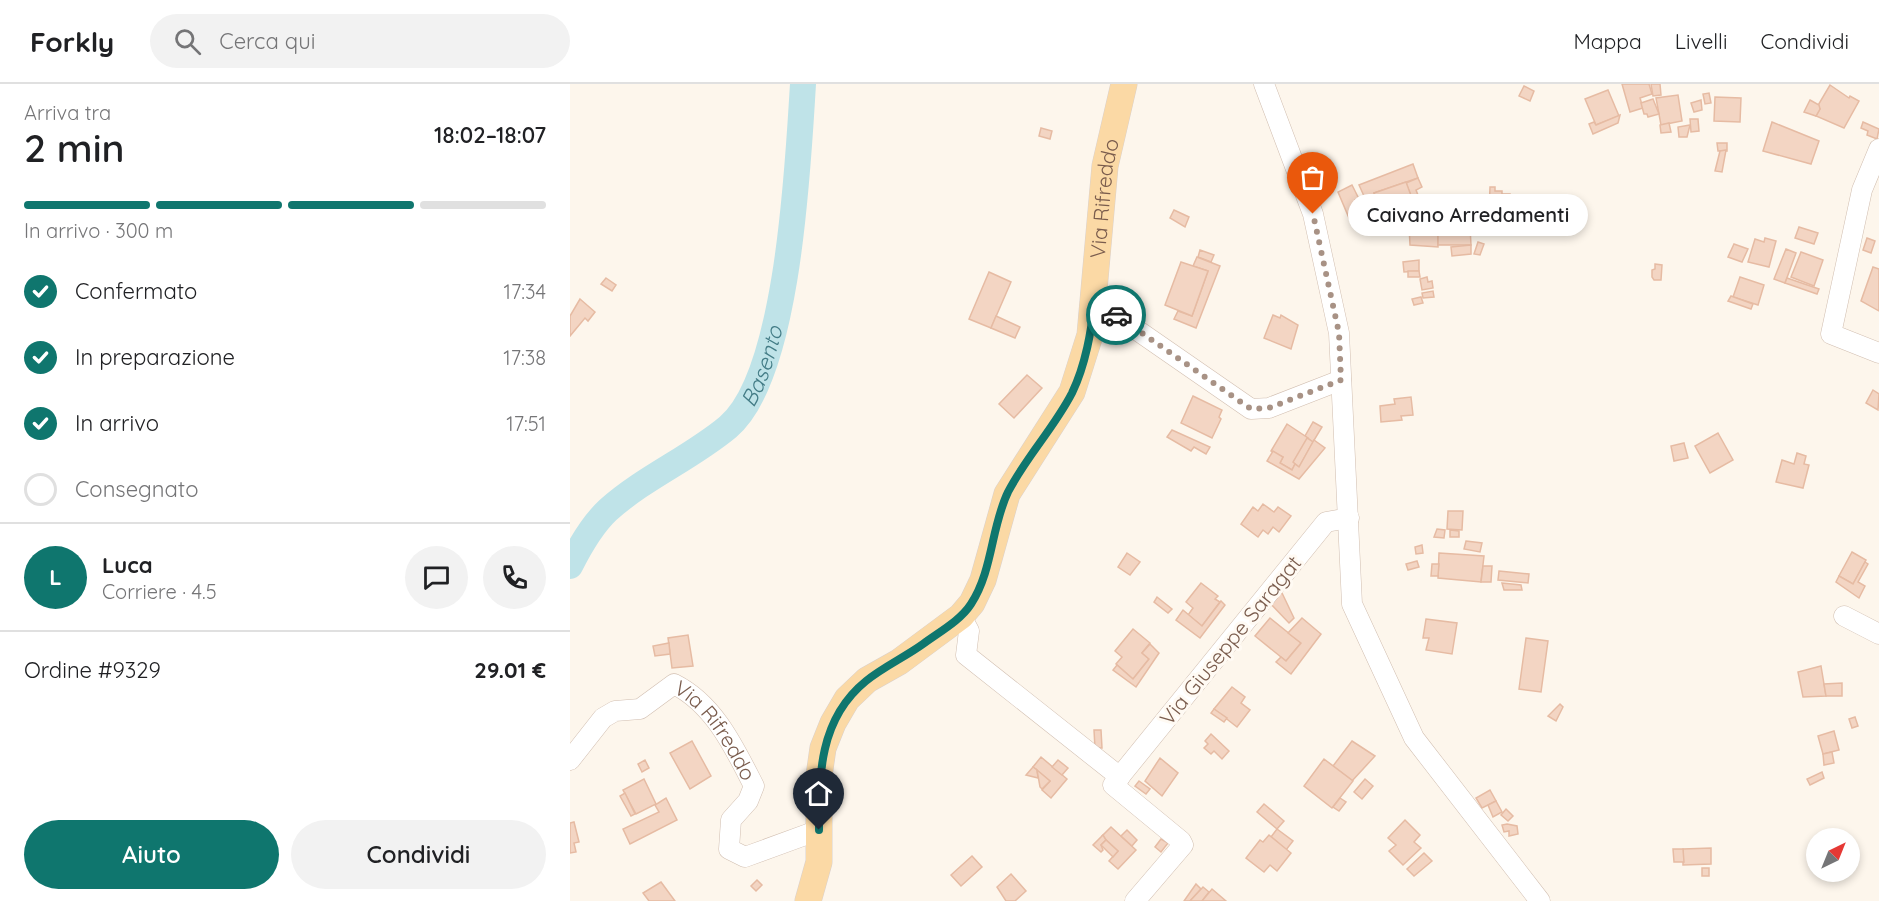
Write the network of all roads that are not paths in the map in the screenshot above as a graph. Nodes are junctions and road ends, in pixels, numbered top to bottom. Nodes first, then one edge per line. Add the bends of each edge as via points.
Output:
1 (1124, 84) edge
2 (1264, 84) edge
3 (1879, 149) edge
4 (1095, 301) junction
5 (1879, 353) edge
6 (1341, 380) junction
7 (1349, 518) junction
8 (962, 616) junction
9 (1845, 616) dead end
10 (1879, 634) edge
11 (570, 760) edge
12 (1116, 781) junction
13 (819, 830) junction
14 (808, 901) edge
15 (1135, 901) edge
16 (1540, 901) edge

1 - 4 main road, Via Rifreddo via 1105,166
2 - 6 street via 1313,214 1339,333
3 - 5 street via 1862,190 1831,334
4 - 6 street via 1251,409 1269,408
4 - 8 main road, Via Rifreddo via 1090,335 1072,392 1008,494 983,580
6 - 7 street
7 - 12 street, Via Giuseppe Saragat via 1326,522
7 - 16 street via 1352,604 1414,738
8 - 12 street via 969,631 966,655
8 - 13 main road, Via Rifreddo via 867,680 847,699 823,748
9 - 10 street
11 - 13 street, Via Rifreddo via 603,718 615,711 640,709 674,684 691,693 726,732 754,786 748,801 731,820 729,849 745,857
12 - 15 street via 1183,845
13 - 14 main road, Via Rifreddo via 818,874

